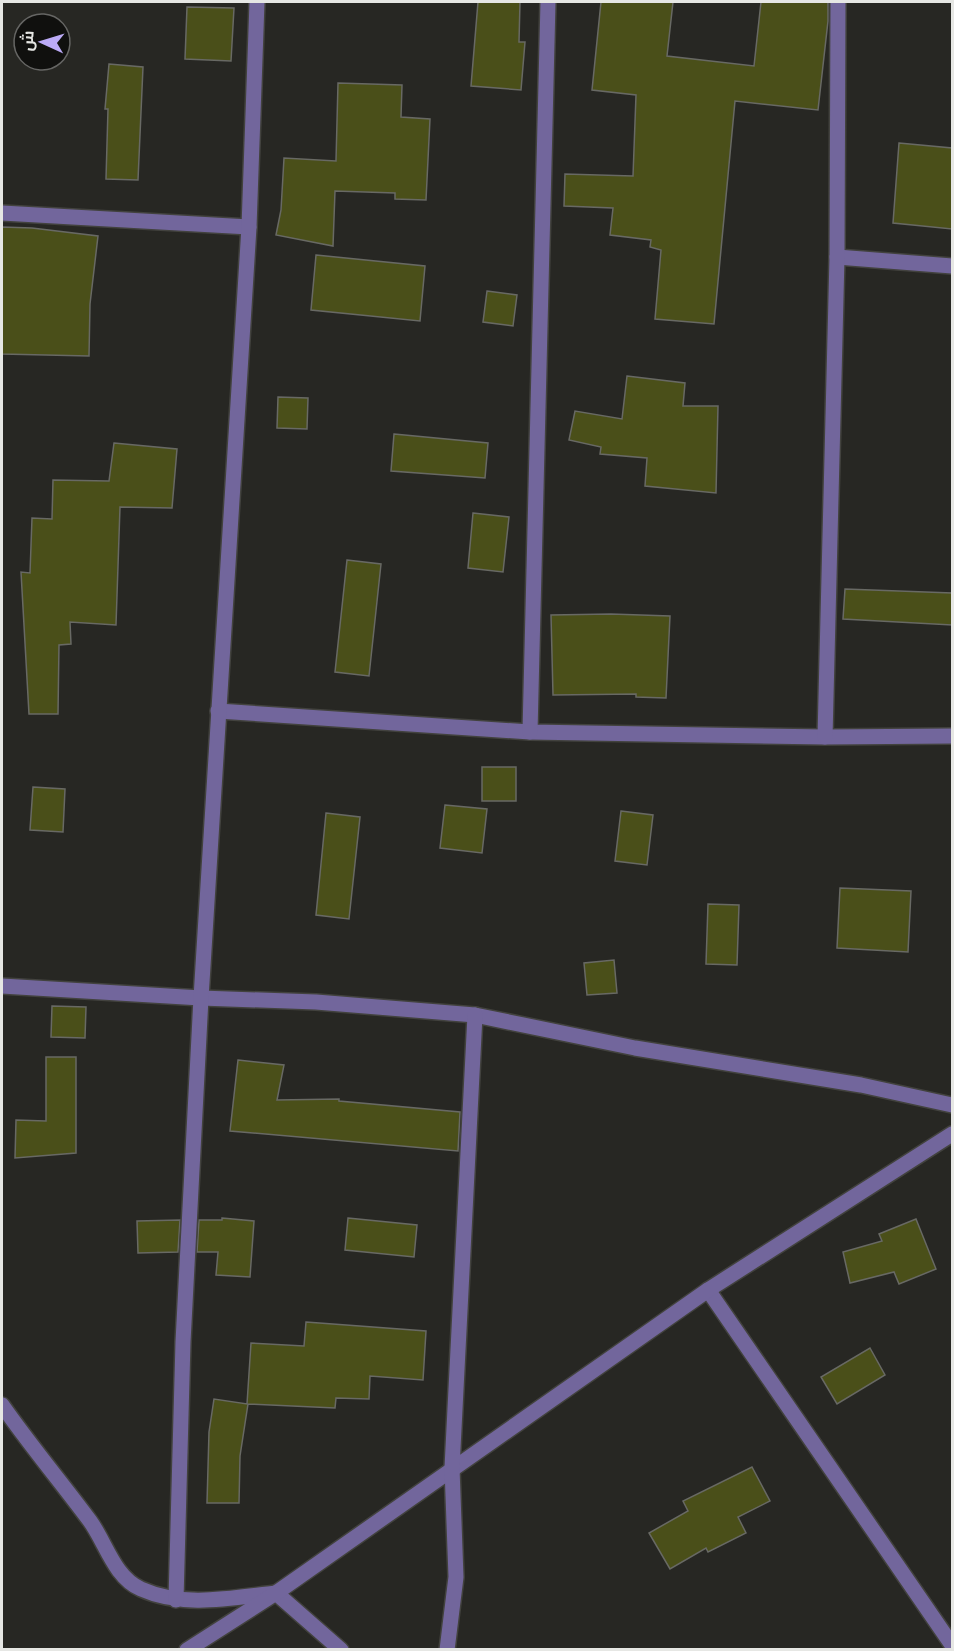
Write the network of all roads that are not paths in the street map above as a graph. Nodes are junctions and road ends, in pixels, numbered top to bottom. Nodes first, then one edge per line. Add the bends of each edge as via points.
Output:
1 (258, 2) edge
2 (548, 2) edge
3 (838, 2) edge
4 (2, 213) edge
5 (249, 226) junction
6 (837, 257) junction
7 (952, 266) edge
8 (218, 711) junction
9 (530, 732) junction
10 (952, 736) edge
11 (825, 737) junction
12 (2, 986) edge
13 (201, 998) junction
14 (475, 1015) junction
15 (952, 1105) edge
16 (952, 1134) edge
17 (708, 1290) junction
18 (2, 1405) edge
19 (452, 1468) junction
20 (276, 1593) junction
21 (176, 1600) junction
22 (952, 1646) edge
23 (187, 1650) edge
24 (340, 1650) edge
25 (447, 1650) edge

1 - 5 street
2 - 9 street
3 - 6 street
4 - 5 street
5 - 8 street
6 - 7 street
6 - 11 street
8 - 9 street
8 - 13 street
9 - 11 street
10 - 11 street
12 - 13 street
13 - 14 street via 316,1002
13 - 21 street via 183,1342
14 - 15 street
14 - 19 street
16 - 17 street
17 - 19 street
17 - 22 street
18 - 21 street via 92,1523 124,1578 140,1589
19 - 20 street
19 - 25 street via 456,1577
20 - 21 street
20 - 23 street
20 - 24 street

